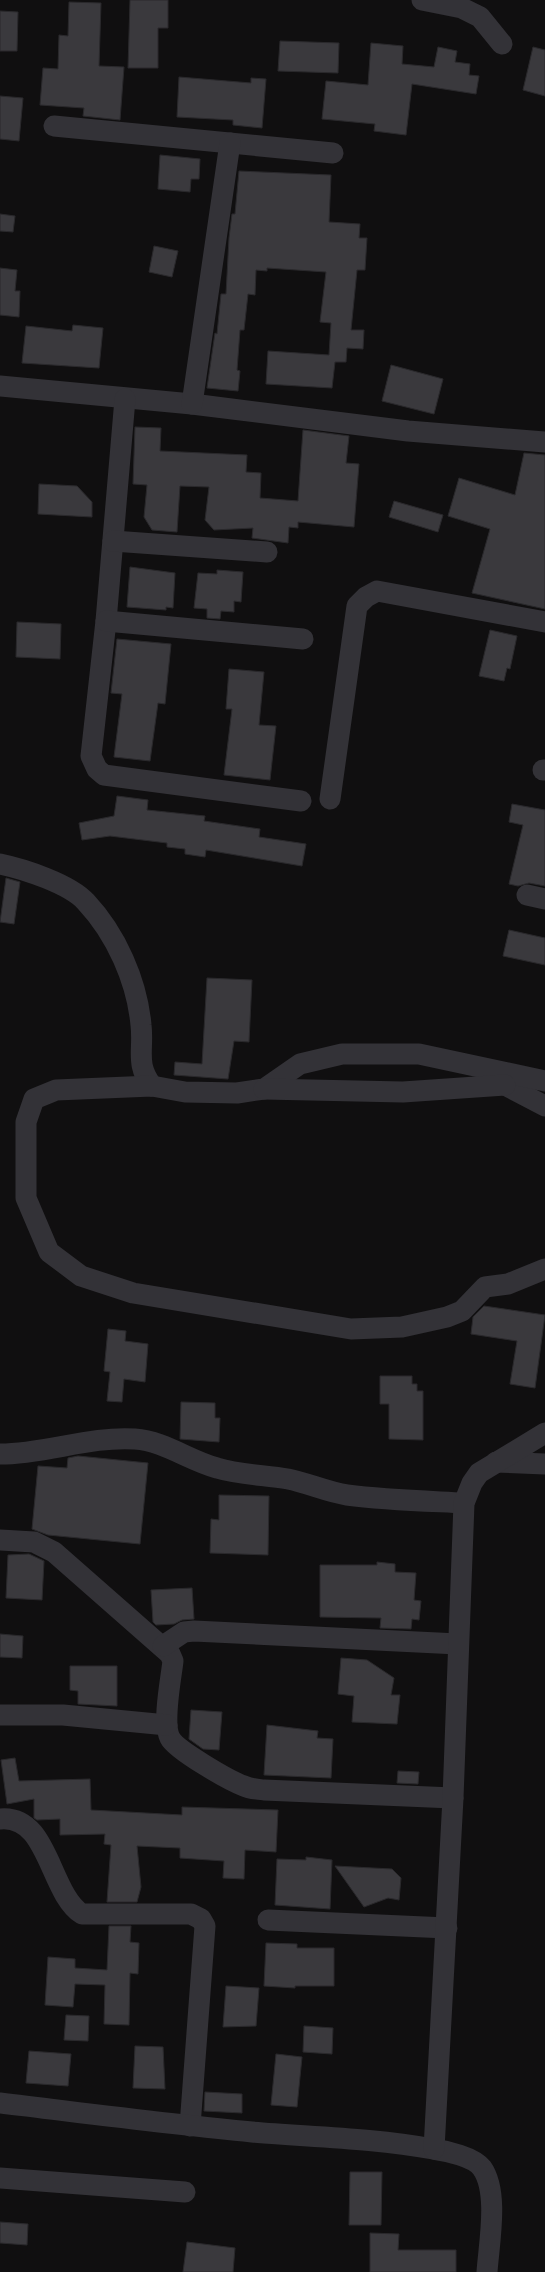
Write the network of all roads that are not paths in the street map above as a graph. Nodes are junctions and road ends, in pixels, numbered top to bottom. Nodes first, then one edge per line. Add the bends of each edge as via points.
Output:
1 (422, 0) edge
2 (502, 44) dead end
3 (54, 126) dead end
4 (230, 143) junction
5 (332, 153) dead end
6 (0, 386) edge
7 (125, 399) junction
8 (192, 404) junction
9 (545, 442) edge
10 (113, 541) junction
11 (266, 552) dead end
12 (106, 621) junction
13 (545, 622) edge
14 (303, 639) dead end
15 (330, 799) dead end
16 (301, 801) dead end
17 (0, 864) edge
18 (490, 1069) junction
19 (545, 1081) edge
20 (505, 1085) junction
21 (152, 1086) junction
22 (264, 1089) junction
23 (545, 1106) edge
24 (545, 1269) edge
25 (545, 1433) edge
26 (0, 1454) edge
27 (496, 1462) junction
28 (545, 1464) edge
29 (464, 1503) junction
30 (0, 1540) edge
31 (458, 1644) junction
32 (163, 1646) junction
33 (0, 1715) edge
34 (167, 1725) junction
35 (453, 1798) junction
36 (0, 1819) edge
37 (268, 1920) dead end
38 (447, 1928) junction
39 (0, 2104) edge
40 (190, 2126) junction
41 (434, 2149) junction
42 (0, 2178) edge
43 (185, 2192) dead end
44 (487, 2272) edge

1 - 2 street via 462,8 480,16
3 - 4 street
4 - 5 street
4 - 8 street
6 - 7 street
7 - 8 street
7 - 10 street
8 - 9 street via 408,431
10 - 11 street
10 - 12 street
12 - 14 street
12 - 16 street via 91,756 97,769 104,775
13 - 15 street via 377,591 366,597 357,606
17 - 21 street via 65,886 86,901 113,940 130,973 141,1024 141,1067
18 - 19 street
18 - 20 street
18 - 22 street via 419,1054 342,1054 300,1064
20 - 22 street via 403,1092
20 - 23 street
21 - 22 street via 185,1092 237,1093
21 - 24 street via 56,1090 34,1099 26,1122 26,1198 48,1252 81,1276 133,1293 351,1328 402,1327 447,1316 462,1310 485,1287 508,1284
25 - 27 street
26 - 29 street via 24,1454 108,1439 137,1439 219,1469 290,1479 346,1495
27 - 28 street
27 - 29 street via 479,1473
29 - 31 street
30 - 32 street via 34,1542 54,1552
31 - 32 street via 194,1631 184,1632
31 - 35 street
32 - 34 street via 173,1661
33 - 34 street via 63,1715
34 - 35 street via 169,1738 177,1748 245,1787
35 - 38 street
36 - 40 street via 9,1818 32,1830 67,1896 82,1914 191,1914 201,1919 205,1926
37 - 38 street
38 - 41 street
39 - 40 street
40 - 41 street
41 - 44 street via 481,2166 489,2180 492,2194
42 - 43 street

